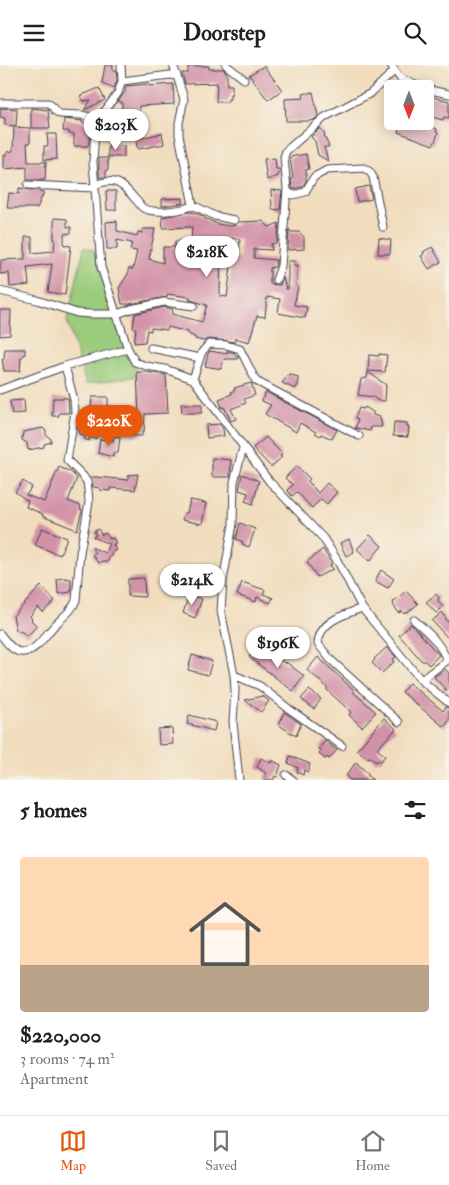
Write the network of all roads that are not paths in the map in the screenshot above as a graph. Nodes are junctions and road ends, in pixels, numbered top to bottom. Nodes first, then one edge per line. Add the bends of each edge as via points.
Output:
1 (121, 65) edge
2 (173, 65) edge
3 (226, 65) edge
4 (393, 68) edge
5 (177, 76) junction
6 (244, 79) dead end
7 (404, 80) edge
8 (122, 81) junction
9 (434, 91) edge
10 (449, 94) edge
11 (0, 103) edge
12 (99, 119) junction
13 (28, 185) dead end
14 (95, 186) junction
15 (287, 189) junction
16 (193, 205) junction
17 (234, 220) dead end
18 (383, 227) dead end
19 (276, 280) dead end
20 (0, 291) edge
21 (194, 306) dead end
22 (117, 314) junction
23 (151, 348) dead end
24 (128, 349) junction
25 (200, 358) junction
26 (65, 366) junction
27 (193, 379) junction
28 (0, 390) edge
29 (360, 436) dead end
30 (243, 448) junction
31 (362, 609) junction
32 (414, 620) dead end
33 (0, 634) edge
34 (448, 659) edge
35 (234, 675) junction
36 (421, 680) junction
37 (449, 703) edge
38 (399, 722) dead end
39 (342, 746) dead end
40 (286, 775) dead end
41 (239, 780) edge
42 (293, 780) edge

1 - 8 street
2 - 5 street
3 - 6 street
4 - 7 street
4 - 15 street via 371,93 325,117 286,151
5 - 8 street
5 - 16 street via 184,99 179,135
8 - 12 street via 118,93
9 - 10 street
11 - 12 street via 48,103 60,114
12 - 14 street via 93,151
13 - 14 street
14 - 16 street via 108,180 120,184 143,208 151,210 176,211
14 - 22 street via 101,267
15 - 18 street via 293,195 300,194 305,192 314,177 327,170 364,168 373,177
15 - 19 street via 281,266
16 - 17 street via 215,216
20 - 22 street via 77,313
21 - 22 street via 164,302
22 - 24 street
23 - 25 street
24 - 26 street
24 - 27 street via 135,362
25 - 27 street
25 - 29 street via 209,344 240,349 256,381
26 - 28 street
26 - 33 street via 74,401 67,459 87,483 88,502 76,600 74,607 30,650 16,651
27 - 30 street
30 - 31 street via 323,538
30 - 35 street via 234,483 233,523 221,611
31 - 36 street
31 - 38 street via 337,617 321,632 318,644 331,660
32 - 34 street via 442,647
34 - 36 street
35 - 39 street via 260,686
35 - 41 street via 233,722
36 - 37 street
40 - 42 street

